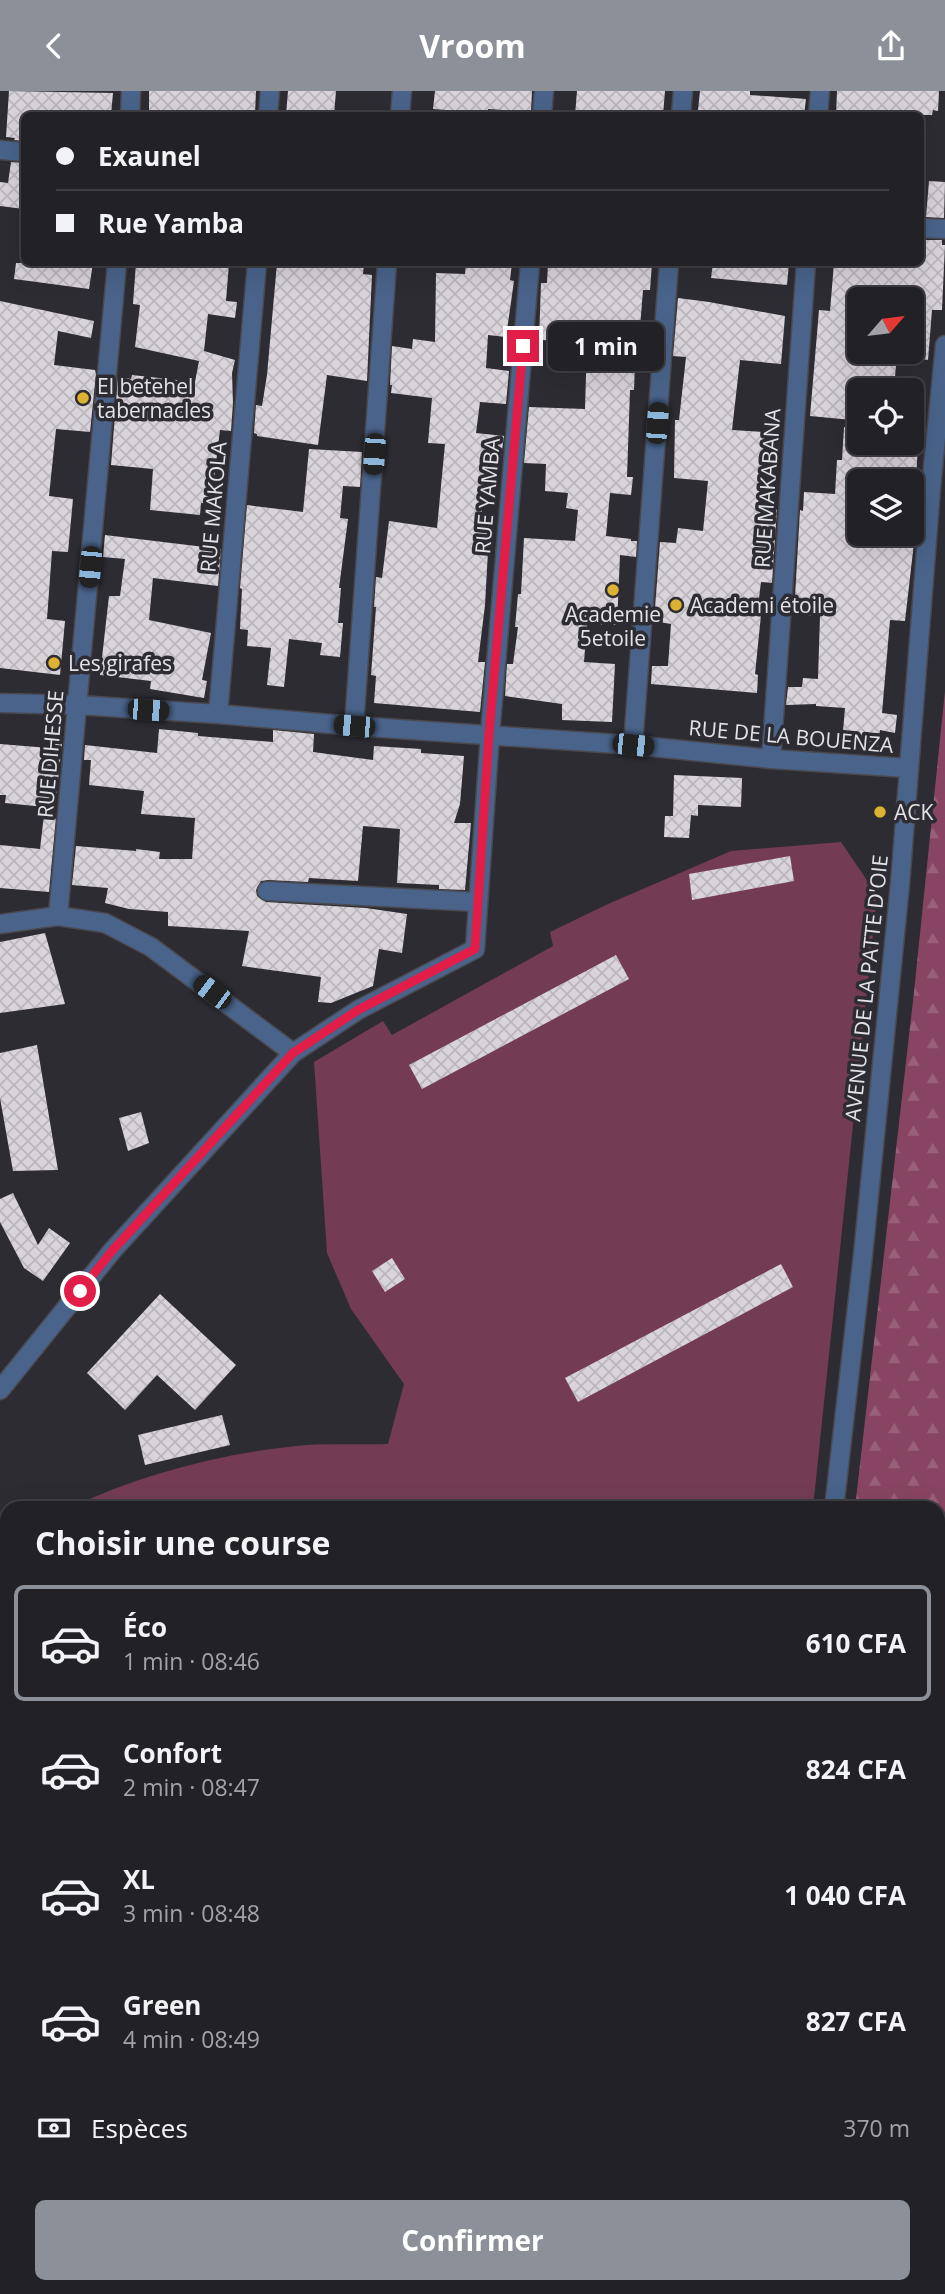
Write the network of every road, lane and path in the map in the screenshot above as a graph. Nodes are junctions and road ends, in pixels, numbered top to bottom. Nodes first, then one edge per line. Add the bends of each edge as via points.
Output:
1 (131, 91) edge
2 (270, 91) edge
3 (402, 91) edge
4 (544, 91) edge
5 (683, 91) edge
6 (820, 91) edge
7 (130, 112) edge
8 (268, 112) edge
9 (400, 112) edge
10 (542, 112) edge
11 (681, 112) edge
12 (818, 112) edge
13 (0, 150) edge
14 (21, 152) edge
15 (924, 227) edge
16 (945, 229) edge
17 (117, 266) edge
18 (257, 266) edge
19 (387, 266) edge
20 (530, 266) edge
21 (669, 266) edge
22 (806, 266) edge
23 (945, 345) edge
24 (938, 489) edge
25 (0, 703) edge
26 (78, 705) junction
27 (218, 714) junction
28 (354, 726) junction
29 (489, 734) junction
30 (633, 745) junction
31 (771, 759) junction
32 (908, 768) junction
33 (267, 891) dead end
34 (478, 902) junction
35 (58, 916) junction
36 (0, 924) edge
37 (293, 1053) junction
38 (0, 1390) edge
39 (835, 1501) edge

1 - 7 street
2 - 8 street
3 - 9 street
4 - 10 street
5 - 11 street
6 - 12 street
13 - 14 street
15 - 16 street
17 - 26 street, RUE DIHESSE
18 - 27 street, RUE MAKOLA
19 - 28 street
20 - 29 street, RUE YAMBA
21 - 30 street
22 - 31 street, RUE MAKABANA
23 - 24 street, AVENUE DE LA PATTE D'OIE
24 - 32 street, AVENUE DE LA PATTE D'OIE
25 - 26 street, RUE DE LA BOUENZA
26 - 27 street, RUE DE LA BOUENZA
26 - 35 street, RUE DIHESSE
27 - 28 street, RUE DE LA BOUENZA
28 - 29 street, RUE DE LA BOUENZA
29 - 30 street, RUE DE LA BOUENZA
29 - 34 street, RUE YAMBA
30 - 31 street, RUE DE LA BOUENZA
31 - 32 street, RUE DE LA BOUENZA
32 - 39 street, AVENUE DE LA PATTE D'OIE via 900,884
33 - 34 street
34 - 37 street, RUE YAMBA via 475,949 358,1010
35 - 36 street
35 - 37 street via 105,923 151,947
37 - 38 street via 112,1251

